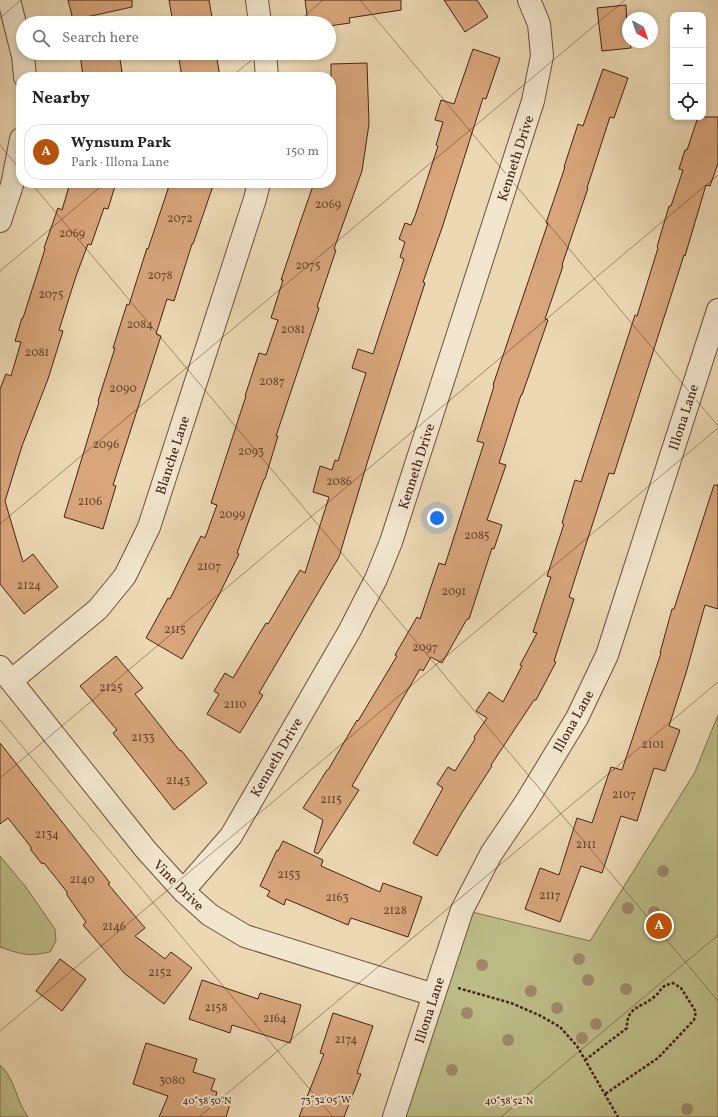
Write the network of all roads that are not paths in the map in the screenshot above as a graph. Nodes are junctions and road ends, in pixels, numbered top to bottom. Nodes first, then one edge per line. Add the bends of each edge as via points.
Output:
1 (9, 0) edge
2 (257, 0) edge
3 (529, 0) edge
4 (259, 16) edge
5 (16, 28) edge
6 (23, 60) edge
7 (266, 60) edge
8 (24, 72) edge
9 (267, 72) edge
10 (16, 164) edge
11 (258, 188) edge
12 (0, 221) edge
13 (718, 310) edge
14 (5, 674) edge
15 (183, 891) junction
16 (436, 988) junction
17 (394, 1117) edge

1 - 5 street
2 - 4 street
3 - 15 street, Kenneth Drive via 539,24 542,56 533,101 391,542 350,630 231,836
6 - 8 street
7 - 9 street
10 - 12 street
11 - 14 street, Blanche Lane via 148,527 125,576 98,609
13 - 16 street, Illona Lane via 607,655 577,718 487,861 462,910
14 - 15 street, Vine Drive via 146,850
15 - 16 street, Vine Drive via 210,916 245,936
16 - 17 street, Illona Lane

